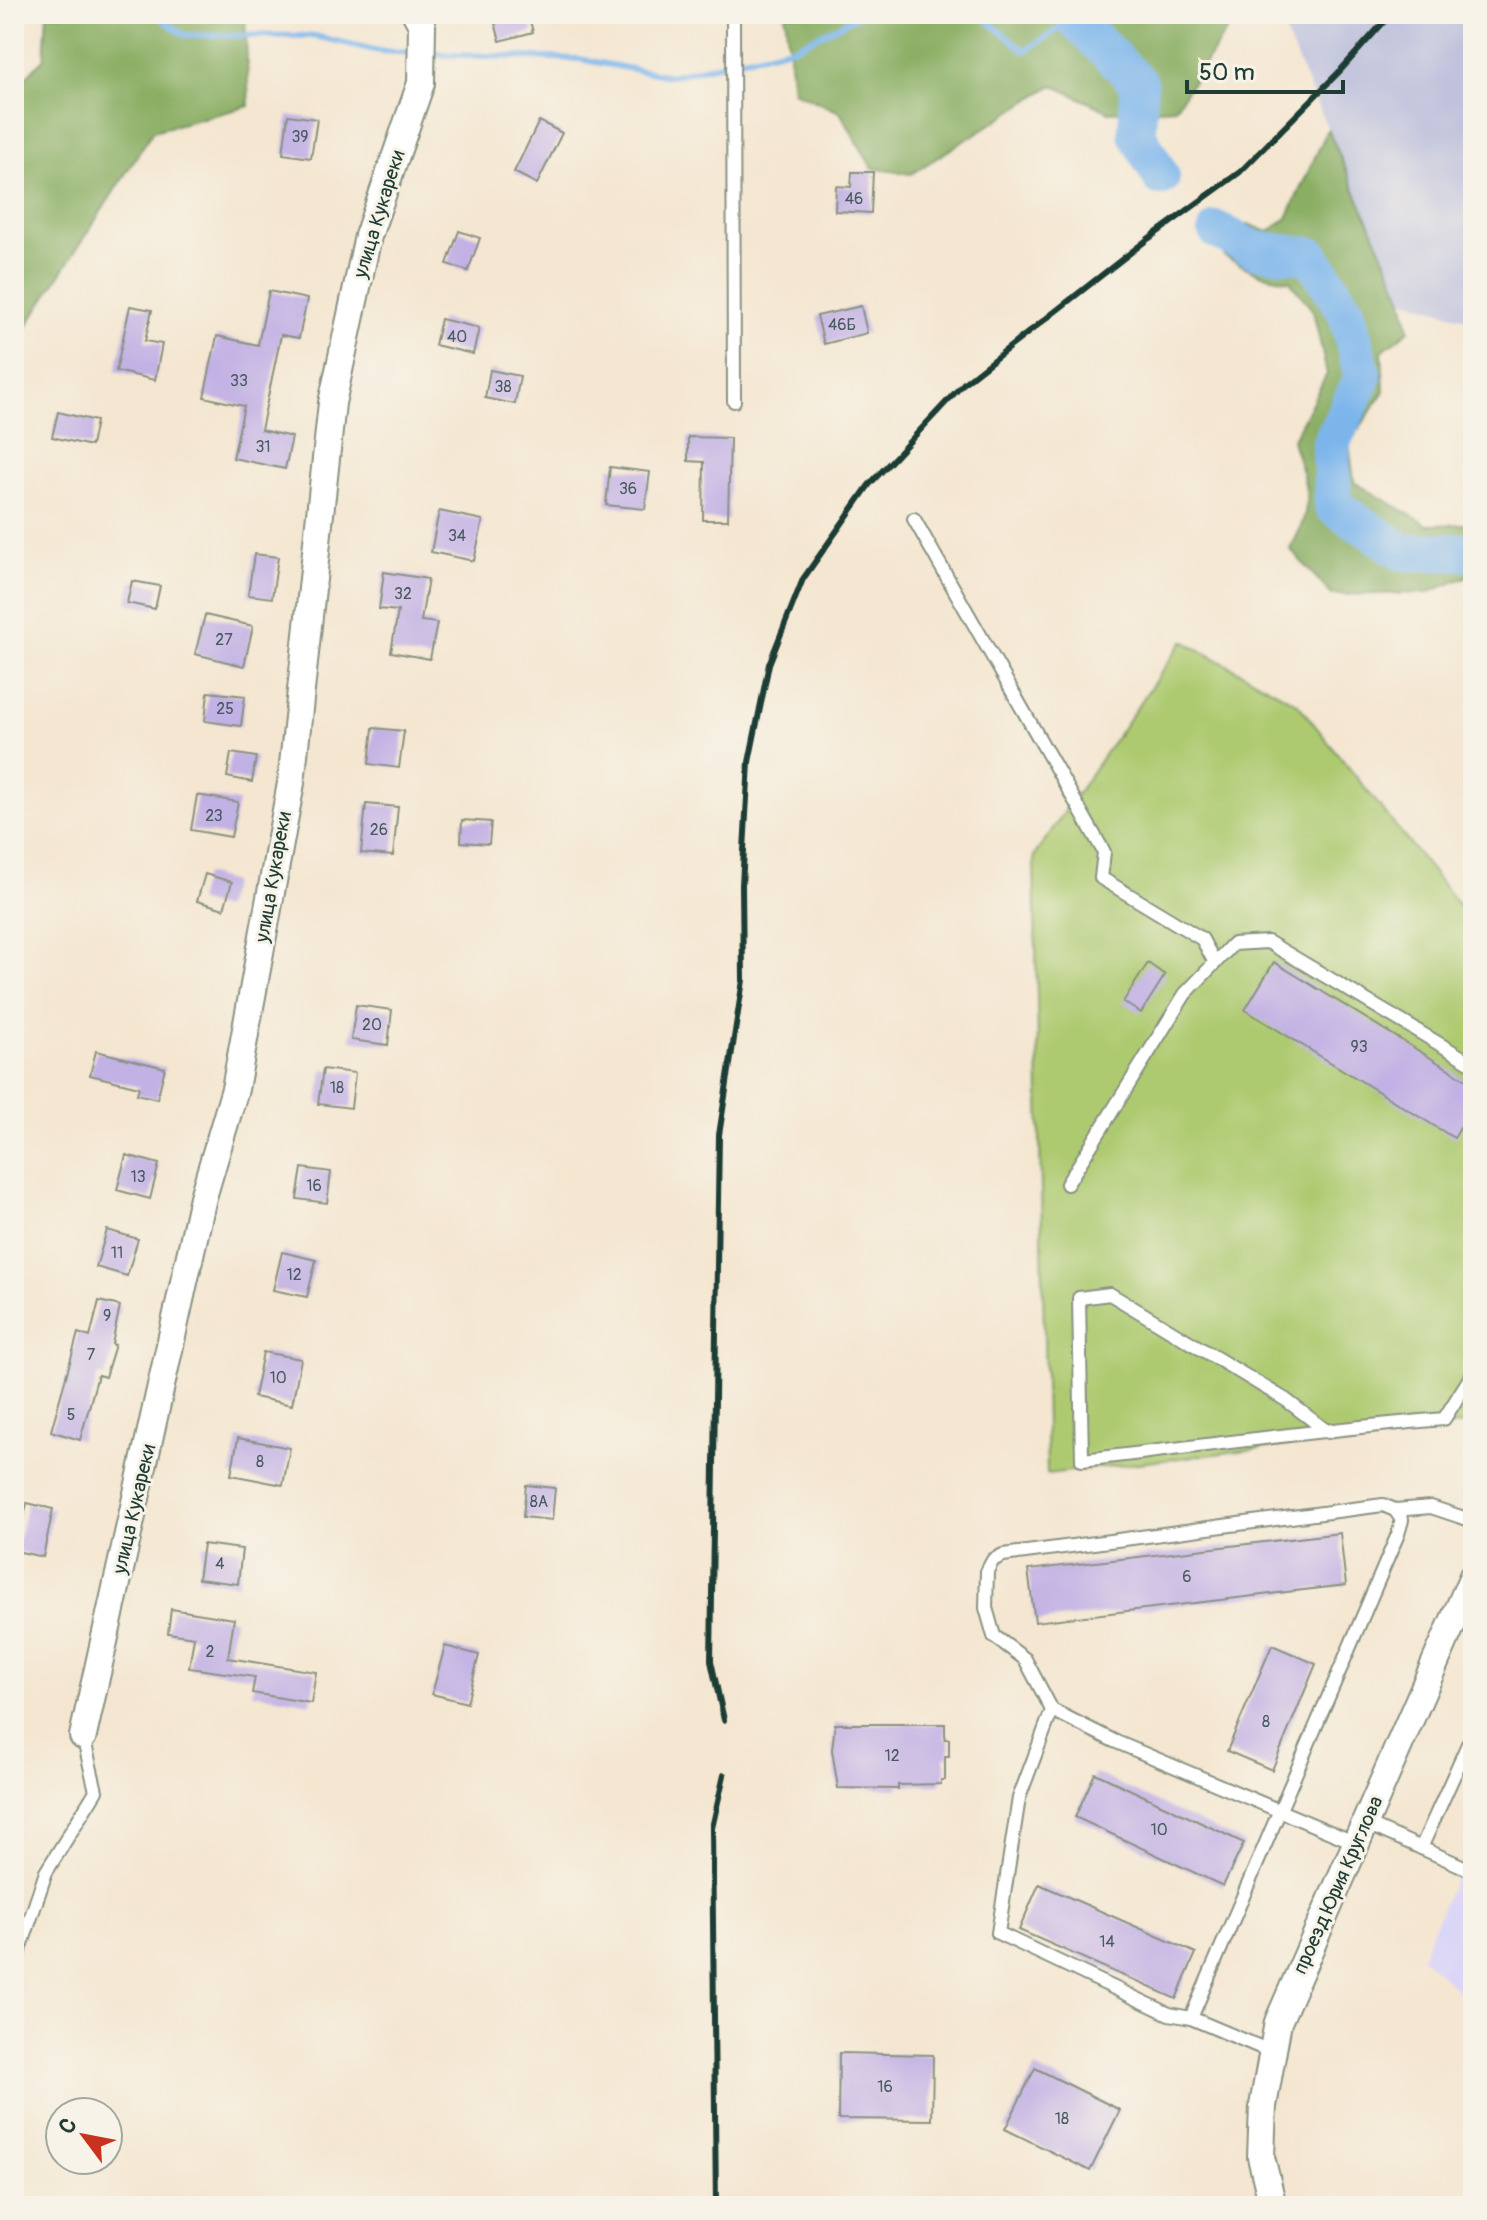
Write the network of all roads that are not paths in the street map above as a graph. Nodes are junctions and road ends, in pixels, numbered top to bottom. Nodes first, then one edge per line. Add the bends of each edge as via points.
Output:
1 (733, 14) edge
2 (419, 19) edge
3 (734, 401) dead end
4 (914, 519) dead end
5 (1215, 963) junction
6 (1473, 1064) edge
7 (1067, 1184) dead end
8 (1473, 1373) edge
9 (1328, 1432) junction
10 (1395, 1510) junction
11 (1473, 1521) edge
12 (1473, 1576) edge
13 (1052, 1710) junction
14 (1473, 1733) edge
15 (83, 1736) joint
16 (1279, 1813) junction
17 (1360, 1833) junction
18 (1421, 1848) junction
19 (1473, 1871) edge
20 (14, 1968) edge
21 (1191, 2018) junction
22 (1273, 2052) junction
23 (1273, 2206) edge

1 - 3 lane
2 - 15 street, улица Кукареки via 421,83 368,236 332,403 291,783 235,1089 203,1197
4 - 5 lane via 1104,852 1101,878 1202,939
5 - 6 lane via 1233,944 1268,942
5 - 7 lane via 1185,994
8 - 9 lane via 1444,1419
9 - 9 lane via 1082,1460 1079,1298 1110,1294 1286,1400
10 - 11 lane via 1431,1507
10 - 13 lane via 1383,1505 993,1560 987,1571 986,1608 994,1636 1025,1659
10 - 16 lane via 1402,1520 1398,1534
12 - 17 street, проезд Юрия Круглова
13 - 16 lane
13 - 21 lane via 1019,1798 998,1933 1169,2014
14 - 18 lane
15 - 20 lane via 96,1791 46,1872
16 - 17 lane
16 - 21 lane
17 - 18 lane
17 - 22 street, проезд Юрия Круглова via 1278,2022
18 - 19 lane
21 - 22 lane
22 - 23 street, проезд Юрия Круглова via 1261,2157

